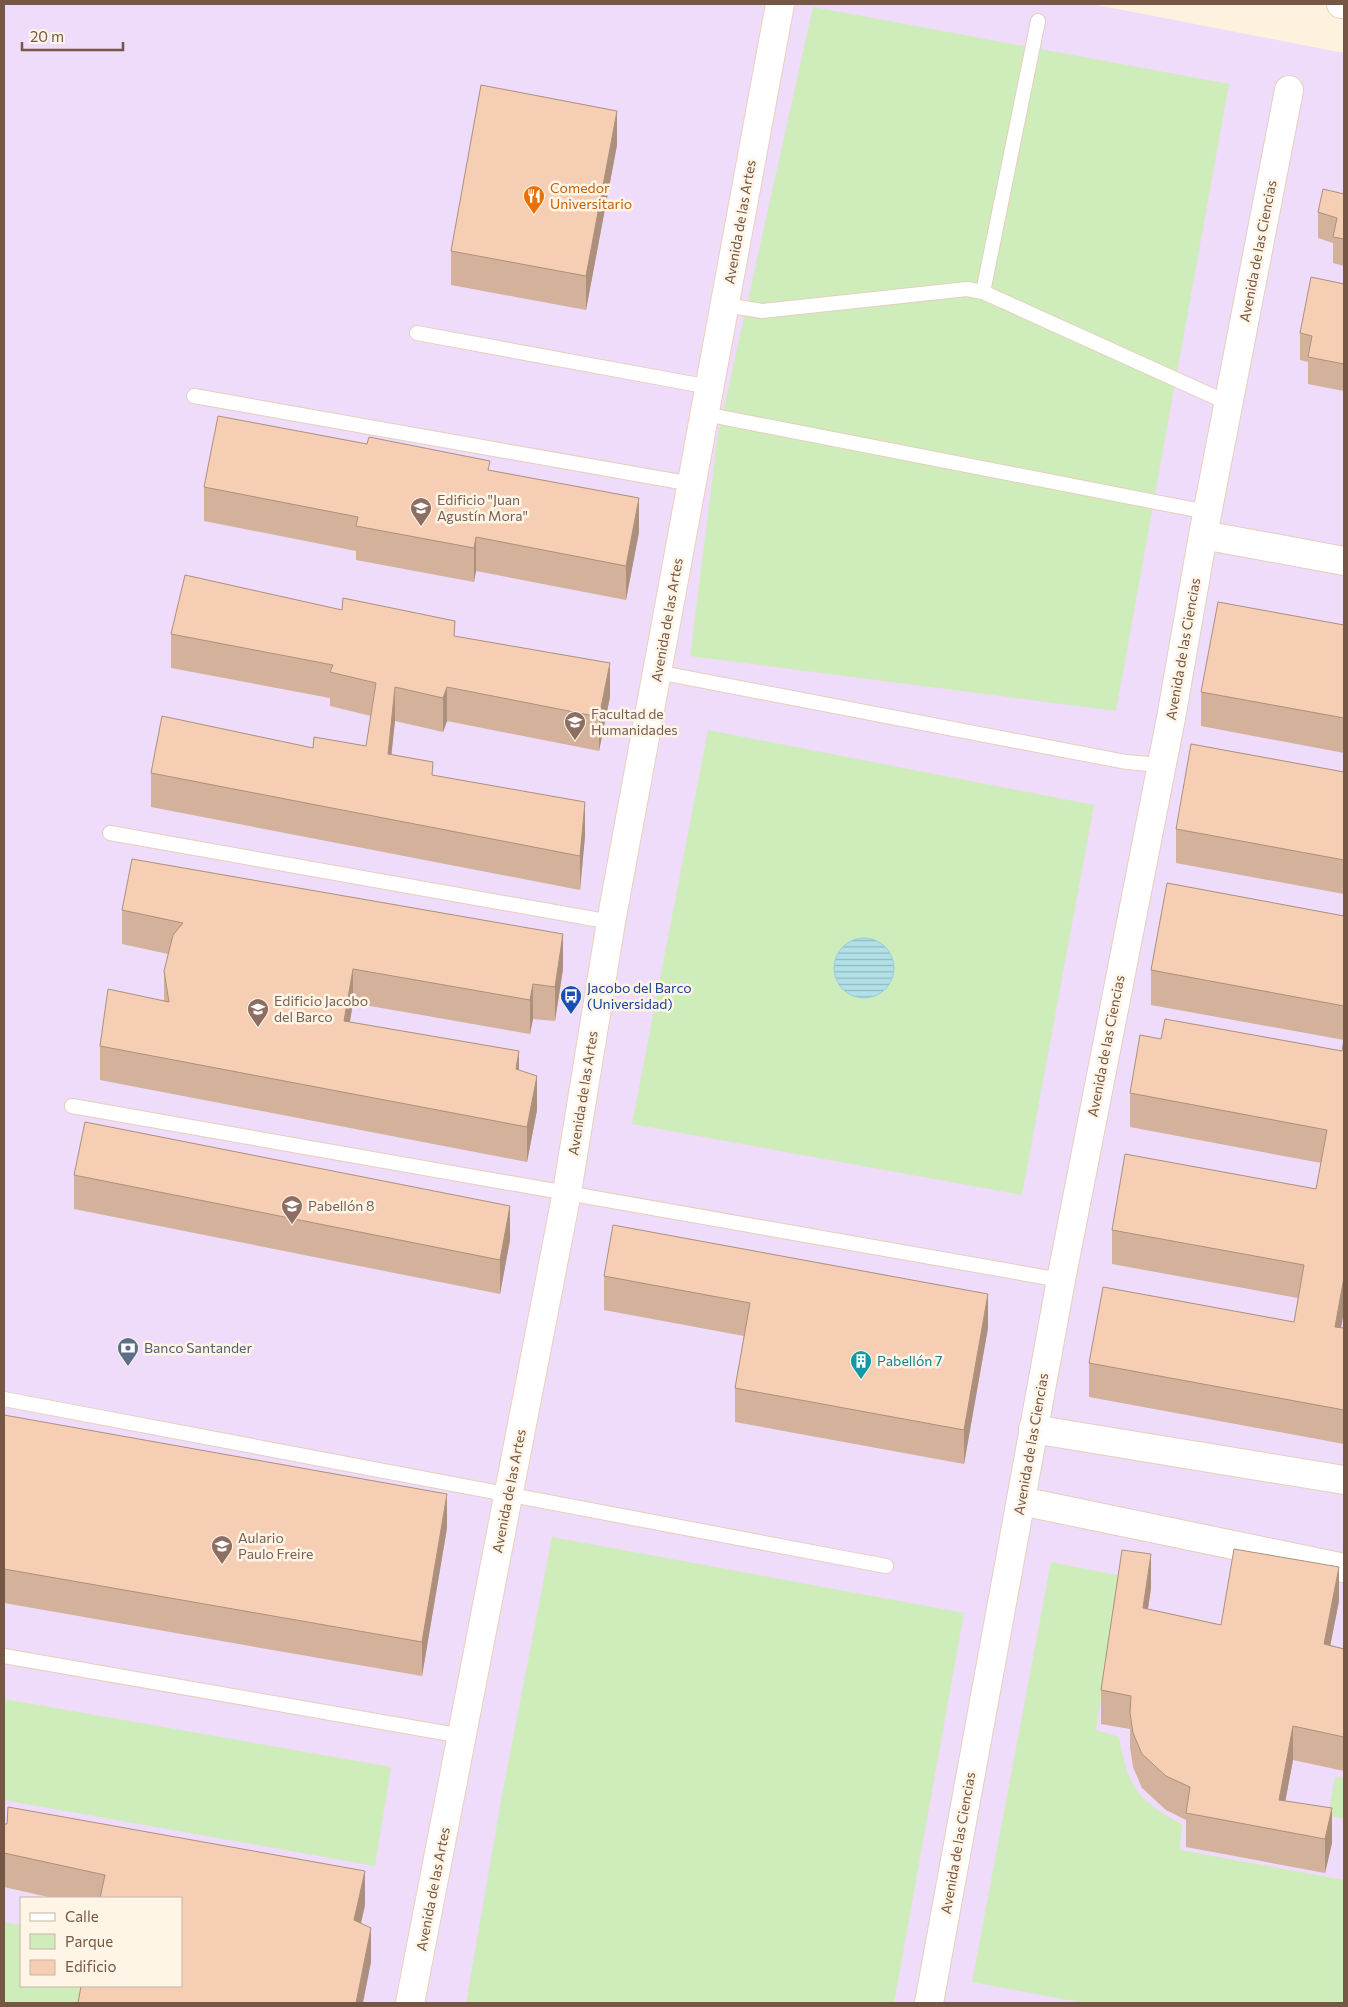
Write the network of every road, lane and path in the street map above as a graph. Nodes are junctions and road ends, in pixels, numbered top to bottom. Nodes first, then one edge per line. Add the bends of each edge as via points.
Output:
1 (780, 4) edge
2 (1038, 21) dead end
3 (1289, 90) dead end
4 (983, 292) junction
5 (725, 305) junction
6 (417, 334) dead end
7 (710, 387) junction
8 (194, 396) dead end
9 (1228, 403) junction
10 (704, 414) junction
11 (692, 484) junction
12 (1205, 523) junction
13 (1344, 561) edge
14 (657, 672) junction
15 (1160, 766) junction
16 (110, 833) dead end
17 (611, 922) junction
18 (72, 1106) dead end
19 (567, 1192) junction
20 (1061, 1280) junction
21 (4, 1399) edge
22 (1033, 1429) junction
23 (1344, 1480) edge
24 (508, 1496) junction
25 (1021, 1501) junction
26 (886, 1566) dead end
27 (1344, 1568) edge
28 (4, 1656) edge
29 (462, 1736) junction
30 (410, 2003) edge
31 (929, 2003) edge

1 - 5 street, Avenida de las Artes
2 - 4 lane
3 - 9 street, Avenida de las Ciencias
4 - 5 lane via 968,289 762,311
4 - 9 lane
5 - 7 street, Avenida de las Artes
6 - 7 lane
7 - 10 street, Avenida de las Artes
8 - 11 lane
9 - 12 street, Avenida de las Ciencias
10 - 11 street, Avenida de las Artes
10 - 12 lane
11 - 14 street, Avenida de las Artes
12 - 13 street
12 - 15 street, Avenida de las Ciencias
14 - 15 lane
14 - 17 street, Avenida de las Artes
15 - 20 street, Avenida de las Ciencias
16 - 17 lane
17 - 19 street, Avenida de las Artes
18 - 19 lane
19 - 20 lane
19 - 24 street, Avenida de las Artes
20 - 22 street, Avenida de las Ciencias
21 - 24 lane
22 - 23 street
22 - 25 street, Avenida de las Ciencias
24 - 26 lane
24 - 29 street, Avenida de las Artes
25 - 27 street
25 - 31 street, Avenida de las Ciencias
28 - 29 lane
29 - 30 street, Avenida de las Artes

